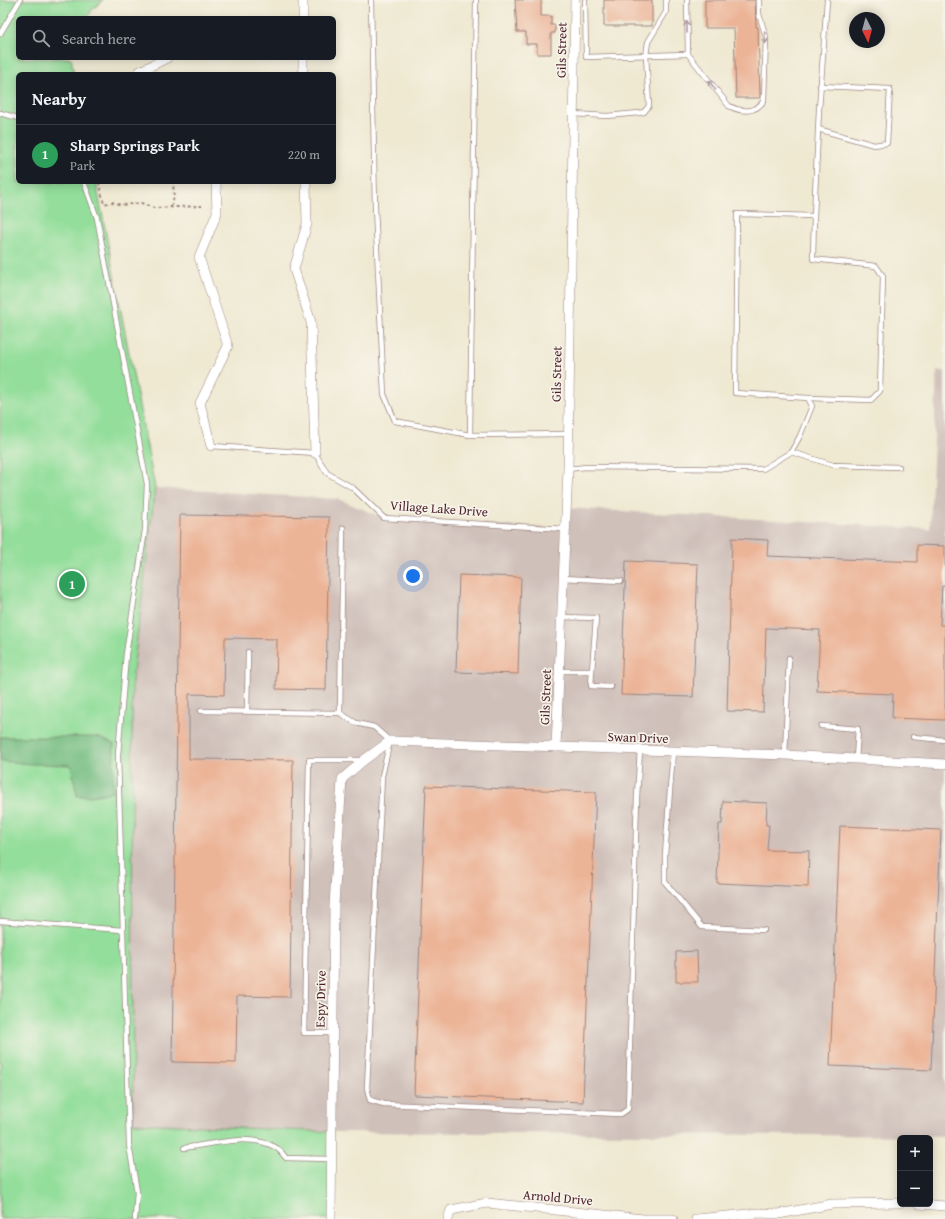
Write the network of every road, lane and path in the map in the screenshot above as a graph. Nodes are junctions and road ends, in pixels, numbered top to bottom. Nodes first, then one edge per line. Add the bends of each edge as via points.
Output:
1 (20, 0) edge
2 (302, 0) edge
3 (371, 0) edge
4 (476, 0) edge
5 (575, 0) edge
6 (586, 0) edge
7 (666, 0) edge
8 (687, 0) edge
9 (759, 0) edge
10 (827, 0) edge
11 (303, 16) edge
12 (0, 34) edge
13 (688, 54) junction
14 (646, 55) junction
15 (574, 57) junction
16 (586, 57) junction
17 (163, 60) edge
18 (303, 60) edge
19 (140, 72) edge
20 (303, 72) edge
21 (820, 86) junction
22 (0, 113) edge
23 (573, 114) junction
24 (16, 117) edge
25 (818, 129) junction
26 (85, 184) edge
27 (99, 184) edge
28 (173, 184) edge
29 (216, 184) edge
30 (306, 184) edge
31 (202, 206) dead end
32 (171, 207) junction
33 (814, 216) junction
34 (808, 398) junction
35 (568, 434) junction
36 (470, 435) junction
37 (210, 446) joint
38 (791, 452) junction
39 (314, 453) junction
40 (899, 467) dead end
41 (568, 469) junction
42 (343, 528) dead end
43 (565, 529) junction
44 (562, 578) junction
45 (621, 581) dead end
46 (560, 616) junction
47 (248, 652) dead end
48 (789, 658) dead end
49 (558, 671) junction
50 (592, 671) junction
51 (611, 688) dead end
52 (202, 711) dead end
53 (247, 712) junction
54 (340, 713) junction
55 (821, 726) dead end
56 (913, 737) dead end
57 (945, 740) edge
58 (390, 741) junction
59 (556, 747) junction
60 (640, 750) junction
61 (674, 751) junction
62 (785, 755) junction
63 (856, 759) junction
64 (364, 760) junction
65 (945, 764) edge
66 (0, 921) edge
67 (123, 930) junction
68 (764, 930) dead end
69 (333, 1033) junction
70 (184, 1148) dead end
71 (332, 1159) junction
72 (897, 1202) edge
73 (933, 1205) edge
74 (945, 1206) edge
75 (779, 1216) edge
76 (135, 1219) edge
77 (331, 1219) edge
78 (448, 1219) edge
79 (673, 1219) edge
80 (696, 1219) edge

1 - 12 lane
2 - 11 street
3 - 36 lane via 375,208 384,394 395,421
4 - 36 lane
5 - 15 street, Gils Street
6 - 16 lane
7 - 14 lane via 666,12 648,42
13 -> 8 lane
9 -> 13 lane via 759,14 766,37 764,100 760,107 753,110 737,110 729,106
10 - 21 lane
13 - 14 lane
14 - 16 lane
14 - 23 lane via 649,106 644,112 607,116
15 - 16 lane
15 - 23 street, Gils Street
17 - 19 street
18 - 20 street
21 - 25 lane
21 - 25 lane via 890,89 888,143 874,145
22 - 24 lane
23 - 35 street, Gils Street
25 - 33 lane
26 - 67 lane via 97,218 147,484 145,530 126,654 118,754
27 - 32 path via 104,204 141,203 154,208
28 - 32 path via 174,197
29 - 37 street via 217,213 199,257 228,346 200,403
30 - 39 street via 307,224 294,269 312,322
31 - 32 path
33 - 34 lane via 813,259 876,266 883,276 880,391 871,400
33 - 34 lane via 737,214 735,392
34 - 38 lane via 812,406
35 - 36 lane
35 - 41 street, Gils Street
37 - 39 lane
38 - 40 lane via 833,465
38 - 41 lane via 763,469
39 - 43 lane, Village Lake Drive via 327,473 353,488 384,518
41 - 43 street, Gils Street
42 - 54 lane
43 - 44 street, Gils Street
44 - 45 lane
44 - 46 street, Gils Street
46 - 49 street, Gils Street
46 - 50 lane via 596,618
47 - 53 lane
48 - 62 lane
49 - 50 lane
49 - 59 street, Gils Street
50 - 51 lane via 591,686
52 - 53 lane
53 - 54 lane
54 - 58 lane via 356,723 374,727
55 - 63 lane via 858,729
56 - 57 lane
58 - 59 street, Swan Drive
58 - 60 lane via 382,776 367,1088 370,1100 384,1104 621,1114 628,1109
58 - 64 street
59 - 60 street, Swan Drive
60 - 61 street, Swan Drive
61 - 62 street, Swan Drive
61 - 68 lane via 665,882 702,927
62 - 63 street, Swan Drive
63 - 65 street, Swan Drive
64 - 69 street, Espy Drive via 342,779 334,906
64 - 69 lane via 309,760 304,1033
66 - 67 lane
67 - 76 lane via 129,1145 137,1192
69 - 71 street, Espy Drive
70 - 71 lane via 234,1141 262,1142 276,1148 286,1158
71 - 77 street, Espy Drive
72 - 75 street via 832,1204
73 - 74 street
75 - 80 street via 759,1213
78 - 79 street, Arnold Drive via 451,1210 487,1203 643,1219

